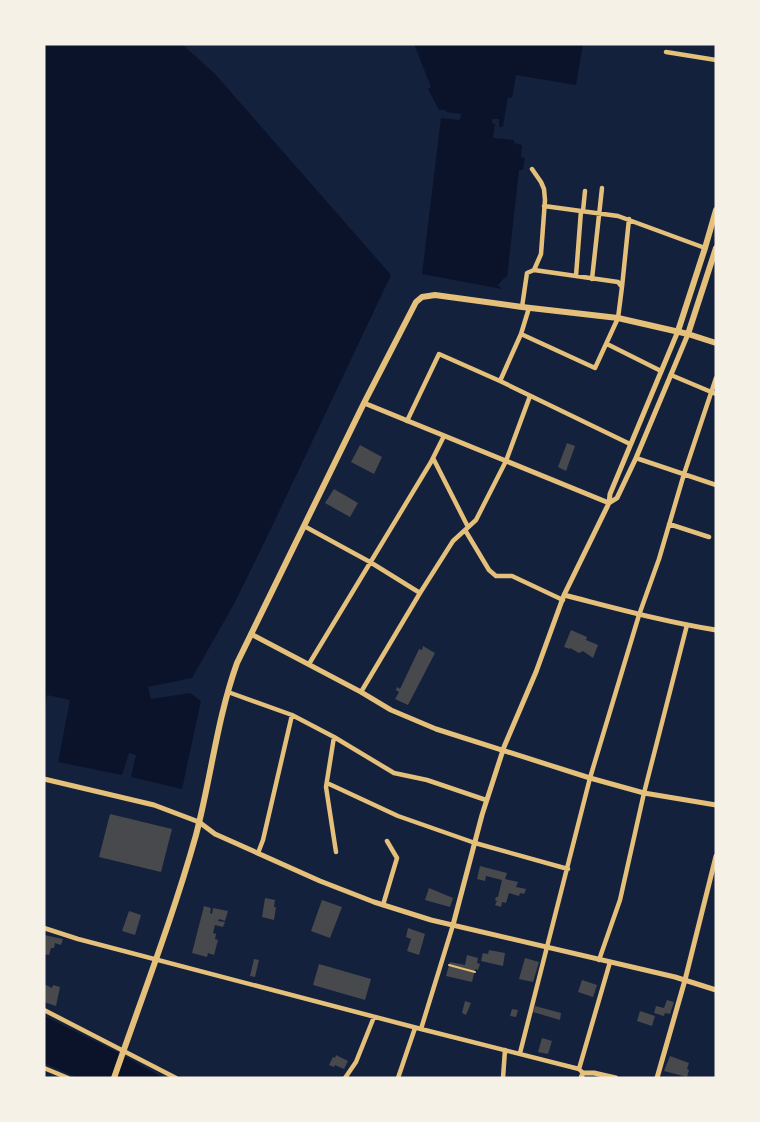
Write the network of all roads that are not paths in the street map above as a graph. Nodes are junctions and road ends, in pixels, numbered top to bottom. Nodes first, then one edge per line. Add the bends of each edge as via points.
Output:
1 (666, 52) dead end
2 (716, 60) edge
3 (532, 169) dead end
4 (602, 188) dead end
5 (585, 191) dead end
6 (544, 206) junction
7 (716, 210) edge
8 (582, 211) junction
9 (599, 214) junction
10 (629, 219) junction
11 (705, 248) junction
12 (716, 252) edge
13 (534, 270) junction
14 (576, 276) junction
15 (592, 279) junction
16 (622, 287) junction
17 (526, 307) junction
18 (618, 318) junction
19 (678, 331) junction
20 (521, 334) junction
21 (688, 334) junction
22 (716, 343) edge
23 (607, 344) junction
24 (662, 370) junction
25 (671, 375) junction
26 (716, 378) edge
27 (500, 381) junction
28 (714, 393) edge
29 (530, 396) junction
30 (364, 403) junction
31 (407, 421) junction
32 (444, 436) junction
33 (630, 443) junction
34 (433, 458) junction
35 (636, 458) junction
36 (506, 461) junction
37 (684, 474) junction
38 (716, 485) edge
39 (609, 503) junction
40 (669, 524) junction
41 (304, 526) junction
42 (467, 529) junction
43 (709, 537) dead end
44 (370, 562) junction
45 (420, 593) junction
46 (564, 597) junction
47 (639, 615) junction
48 (687, 625) junction
49 (716, 630) edge
50 (251, 634) junction
51 (309, 664) junction
52 (227, 692) junction
53 (361, 692) junction
54 (292, 715) junction
55 (334, 737) junction
56 (503, 751) junction
57 (590, 778) junction
58 (44, 779) edge
59 (327, 783) junction
60 (644, 793) junction
61 (486, 800) junction
62 (716, 805) edge
63 (199, 822) junction
64 (387, 841) dead end
65 (475, 843) junction
66 (337, 852) dead end
67 (258, 853) junction
68 (716, 856) edge
69 (568, 869) junction
70 (383, 905) junction
71 (453, 925) junction
72 (44, 928) edge
73 (548, 947) junction
74 (156, 959) junction
75 (599, 960) junction
76 (610, 962) junction
77 (685, 980) junction
78 (716, 990) edge
79 (44, 1010) edge
80 (374, 1017) junction
81 (418, 1029) junction
82 (123, 1050) junction
83 (505, 1050) junction
84 (520, 1054) junction
85 (44, 1068) edge
86 (581, 1073) edge
87 (68, 1078) edge
88 (114, 1078) edge
89 (176, 1078) edge
90 (345, 1078) edge
91 (398, 1078) edge
92 (503, 1078) edge
93 (616, 1078) edge
94 (657, 1078) edge

1 - 2 street
3 - 6 street via 544,189
4 - 9 street
5 - 8 street
6 - 8 street
6 - 13 street via 541,254
7 - 11 main road
8 - 9 street
8 - 14 street
9 - 10 street
9 - 15 street
10 - 11 street
10 - 16 street
11 - 19 main road
12 - 21 main road
13 - 14 street
13 - 17 street via 527,273
14 - 15 street
15 - 16 street via 618,282
16 - 18 street
17 - 18 main road
17 - 20 street
17 - 30 main road via 422,297
18 - 19 main road
18 - 23 street
19 - 21 main road
19 - 24 street
20 - 23 street via 595,368
20 - 27 street
21 - 22 main road
21 - 25 street
23 - 24 street
24 - 33 street
25 - 28 street
25 - 35 street
26 - 28 street
27 - 29 street
27 - 31 street via 439,354
28 - 37 street
29 - 33 street
29 - 36 street
30 - 31 street
30 - 41 main road
31 - 32 street
32 - 34 street
32 - 36 street
33 - 39 street
34 - 42 street
34 - 44 street
35 - 37 street
35 - 39 street via 617,498
36 - 39 street
36 - 42 street
37 - 38 street
37 - 40 street
39 - 46 street
40 - 43 street
40 - 47 street
41 - 44 street
41 - 50 main road
42 - 45 street via 453,541
42 - 46 street via 496,576 512,576
44 - 45 street
44 - 51 street
45 - 53 street
46 - 47 street
46 - 56 street
47 - 48 street
47 - 57 street
48 - 49 street
48 - 60 street
50 - 51 street
50 - 52 main road
51 - 53 street
52 - 54 street
52 - 63 main road
53 - 56 street via 436,729
54 - 55 street
54 - 67 street
55 - 59 street
55 - 61 street via 394,774
56 - 57 street
56 - 61 street
57 - 60 street
57 - 69 street
58 - 63 street via 154,805
59 - 65 street via 398,816
59 - 66 street
60 - 62 street
60 - 75 street via 620,900
61 - 65 street
63 - 67 street
63 - 74 main road
64 - 70 street via 397,858
65 - 69 street
65 - 71 street
67 - 70 street
68 - 77 street
69 - 73 street
70 - 71 street
71 - 73 street
71 - 81 street
72 - 74 street
73 - 75 street
73 - 84 street
74 - 80 street
74 - 82 main road
75 - 76 street
76 - 77 street
76 - 86 street
77 - 78 street
77 - 94 street
79 - 82 street
80 - 81 street
80 - 90 street
81 - 83 street
81 - 91 street
82 - 88 main road
82 - 89 street
83 - 84 street
83 - 92 street
84 - 86 street
85 - 87 street
86 - 93 street

